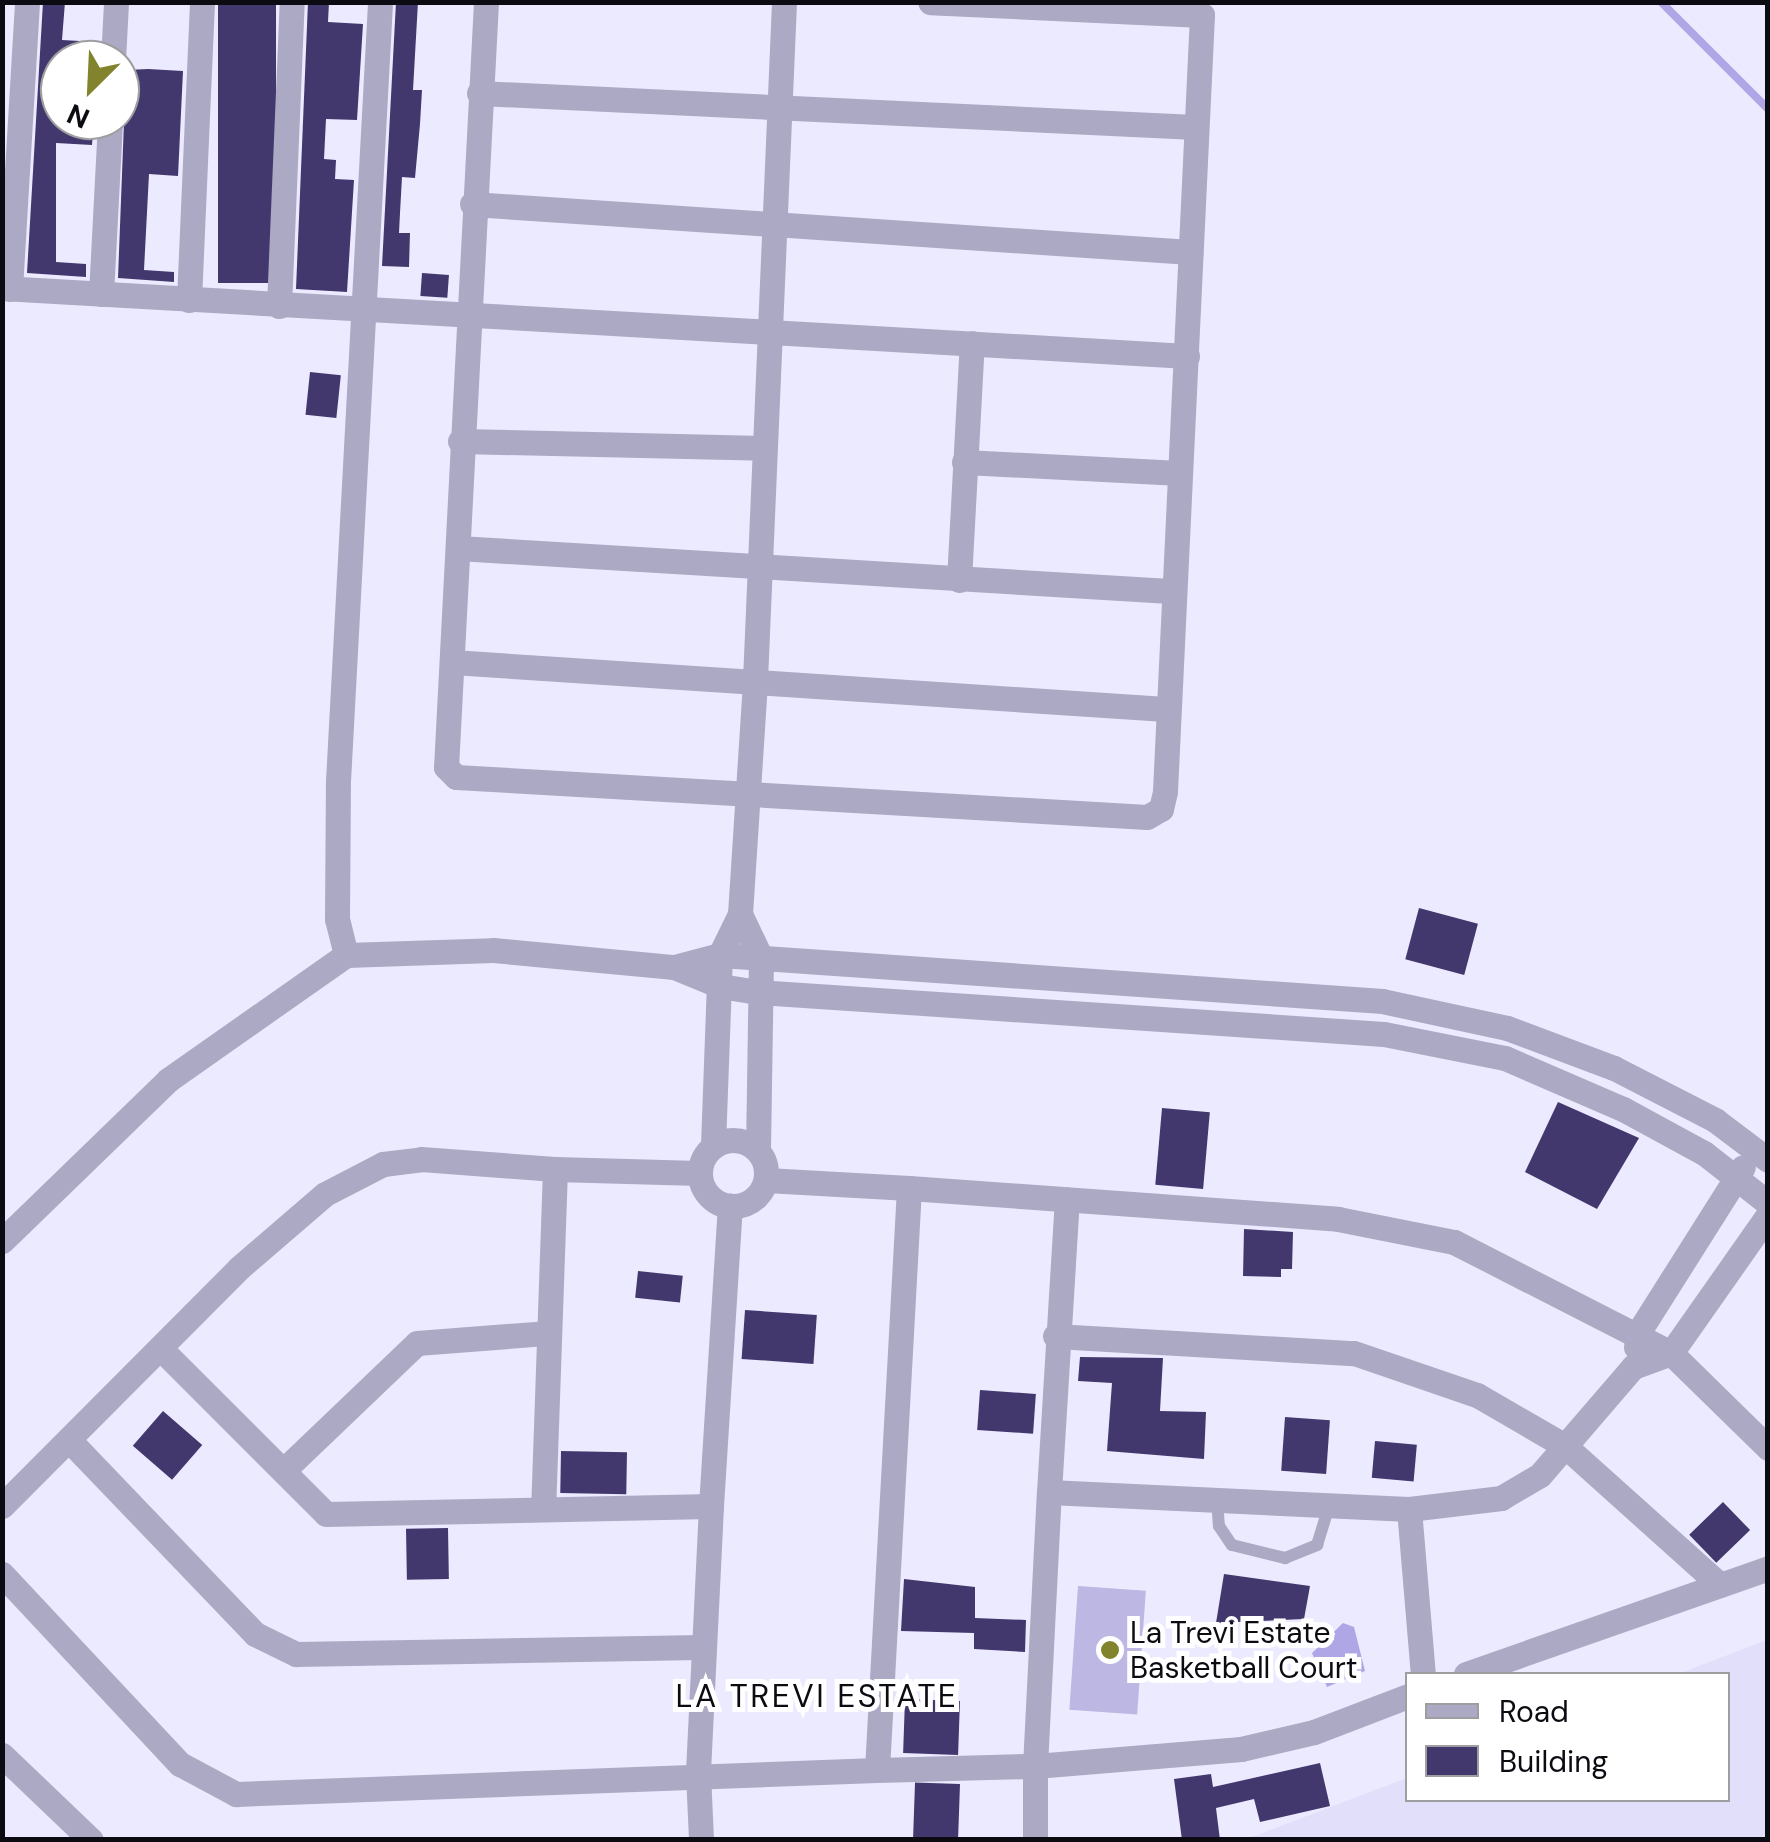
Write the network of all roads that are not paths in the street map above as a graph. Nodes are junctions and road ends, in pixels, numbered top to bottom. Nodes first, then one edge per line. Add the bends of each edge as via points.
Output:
1 (28, 2) edge
2 (116, 2) edge
3 (202, 2) edge
4 (292, 2) edge
5 (380, 2) edge
6 (486, 2) edge
7 (784, 2) edge
8 (930, 2) edge
9 (1203, 8) edge
10 (115, 40) edge
11 (480, 94) junction
12 (784, 108) junction
13 (1195, 128) junction
14 (109, 140) edge
15 (472, 204) junction
16 (776, 226) junction
17 (1190, 252) junction
18 (6, 289) edge
19 (101, 294) junction
20 (189, 300) junction
21 (279, 306) junction
22 (367, 311) junction
23 (468, 320) junction
24 (771, 334) junction
25 (972, 343) junction
26 (1187, 356) junction
27 (460, 440) junction
28 (764, 448) junction
29 (964, 462) junction
30 (1180, 474) junction
31 (458, 548) junction
32 (757, 564) junction
33 (959, 580) junction
34 (1170, 591) junction
35 (452, 662) junction
36 (755, 680) junction
37 (1165, 710) junction
38 (748, 796) junction
39 (740, 914) junction
40 (346, 955) junction
41 (720, 955) junction
42 (761, 958) junction
43 (674, 967) junction
44 (720, 986) junction
45 (760, 992) junction
46 (1382, 1001) junction
47 (1384, 1034) junction
48 (713, 1144) junction
49 (758, 1150) junction
50 (1761, 1155) edge
51 (556, 1168) junction
52 (699, 1173) junction
53 (766, 1180) junction
54 (1735, 1180) junction
55 (908, 1188) junction
56 (1067, 1200) junction
57 (1768, 1203) edge
58 (730, 1206) junction
59 (1768, 1215) edge
60 (2, 1241) edge
61 (546, 1333) junction
62 (1638, 1333) junction
63 (1056, 1336) junction
64 (161, 1349) junction
65 (1671, 1353) junction
66 (1633, 1367) junction
67 (69, 1440) junction
68 (1565, 1446) junction
69 (1768, 1448) edge
70 (285, 1469) junction
71 (1050, 1492) junction
72 (1217, 1497) junction
73 (1330, 1503) junction
74 (2, 1506) edge
75 (710, 1506) junction
76 (543, 1509) junction
77 (1408, 1509) junction
78 (1768, 1568) edge
79 (2, 1574) edge
80 (1720, 1584) junction
81 (702, 1647) junction
82 (1423, 1672) edge
83 (1472, 1672) edge
84 (1405, 1697) edge
85 (2, 1756) edge
86 (1036, 1766) junction
87 (877, 1770) junction
88 (698, 1773) junction
89 (91, 1840) edge
90 (701, 1840) edge
91 (1035, 1840) edge

1 - 18 street
2 - 10 street
3 - 20 street
4 - 21 street
5 - 22 street
6 - 11 street
7 - 12 street
8 - 9 street
9 - 13 street
11 - 12 street
11 - 15 street
12 - 13 street
12 - 16 street
13 - 17 street
14 - 19 street
15 - 16 street
15 - 23 street
16 - 17 street
16 - 24 street
17 - 26 street
18 - 19 street
19 - 20 street
20 - 21 street
21 - 22 street
22 - 23 street
22 - 40 street via 337,798 337,919
23 - 24 street
23 - 27 street
24 - 25 street
24 - 28 street
25 - 26 street
25 - 29 street
26 - 30 street
27 - 28 street
27 - 31 street
28 - 32 street
29 - 30 street
29 - 33 street
30 - 34 street
31 - 32 street
31 - 35 street
32 - 33 street
32 - 36 street
33 - 34 street
34 - 37 street
35 - 36 street
35 - 38 street via 445,755 456,777
36 - 37 street
36 - 38 street
37 - 38 street via 1165,791 1161,809 1146,816
38 - 39 street
39 - 41 street
39 - 42 street
40 - 43 street via 493,950
40 - 60 street via 168,1080
41 - 42 street
41 - 43 street
41 - 44 street
42 - 45 street
42 - 46 street
43 - 44 street
44 - 45 street
44 - 48 street
45 - 47 street
45 - 49 street
46 - 47 street
46 - 50 street via 1507,1028 1614,1068 1715,1120
47 - 54 street via 1522,1065 1624,1108 1704,1153
48 - 49 street via 745,1140
48 - 52 street
49 - 53 street
50 - 54 street
51 - 52 street
51 - 61 street
51 - 64 street via 421,1159 351,1176 240,1268
52 - 58 street via 714,1201
53 - 55 street
53 - 58 street via 746,1204
54 - 57 street
54 - 62 street
55 - 56 street
55 - 87 street
56 - 62 street via 1405,1229 1454,1242
56 - 63 street
58 - 75 street
59 - 65 street
61 - 70 street via 418,1342
61 - 76 street
62 - 65 street
62 - 66 street
63 - 68 street via 1354,1353 1477,1395
63 - 71 street
64 - 67 street
64 - 70 street
65 - 66 street
65 - 69 street
66 - 68 street
67 - 74 street
67 - 81 street via 255,1634 285,1650
68 - 77 street via 1540,1475 1501,1498
68 - 80 street
70 - 76 street via 314,1507 339,1517
71 - 72 street
71 - 86 street
72 - 73 street
72 - 73 lane via 1219,1526 1232,1545 1285,1558 1317,1545
73 - 77 street
75 - 76 street
75 - 81 street
77 - 82 street
78 - 80 street
79 - 88 street via 180,1764 236,1794
80 - 83 street
81 - 88 street
84 - 86 street via 1314,1732 1242,1749
85 - 89 street
86 - 87 street
86 - 91 street
87 - 88 street
88 - 90 street

